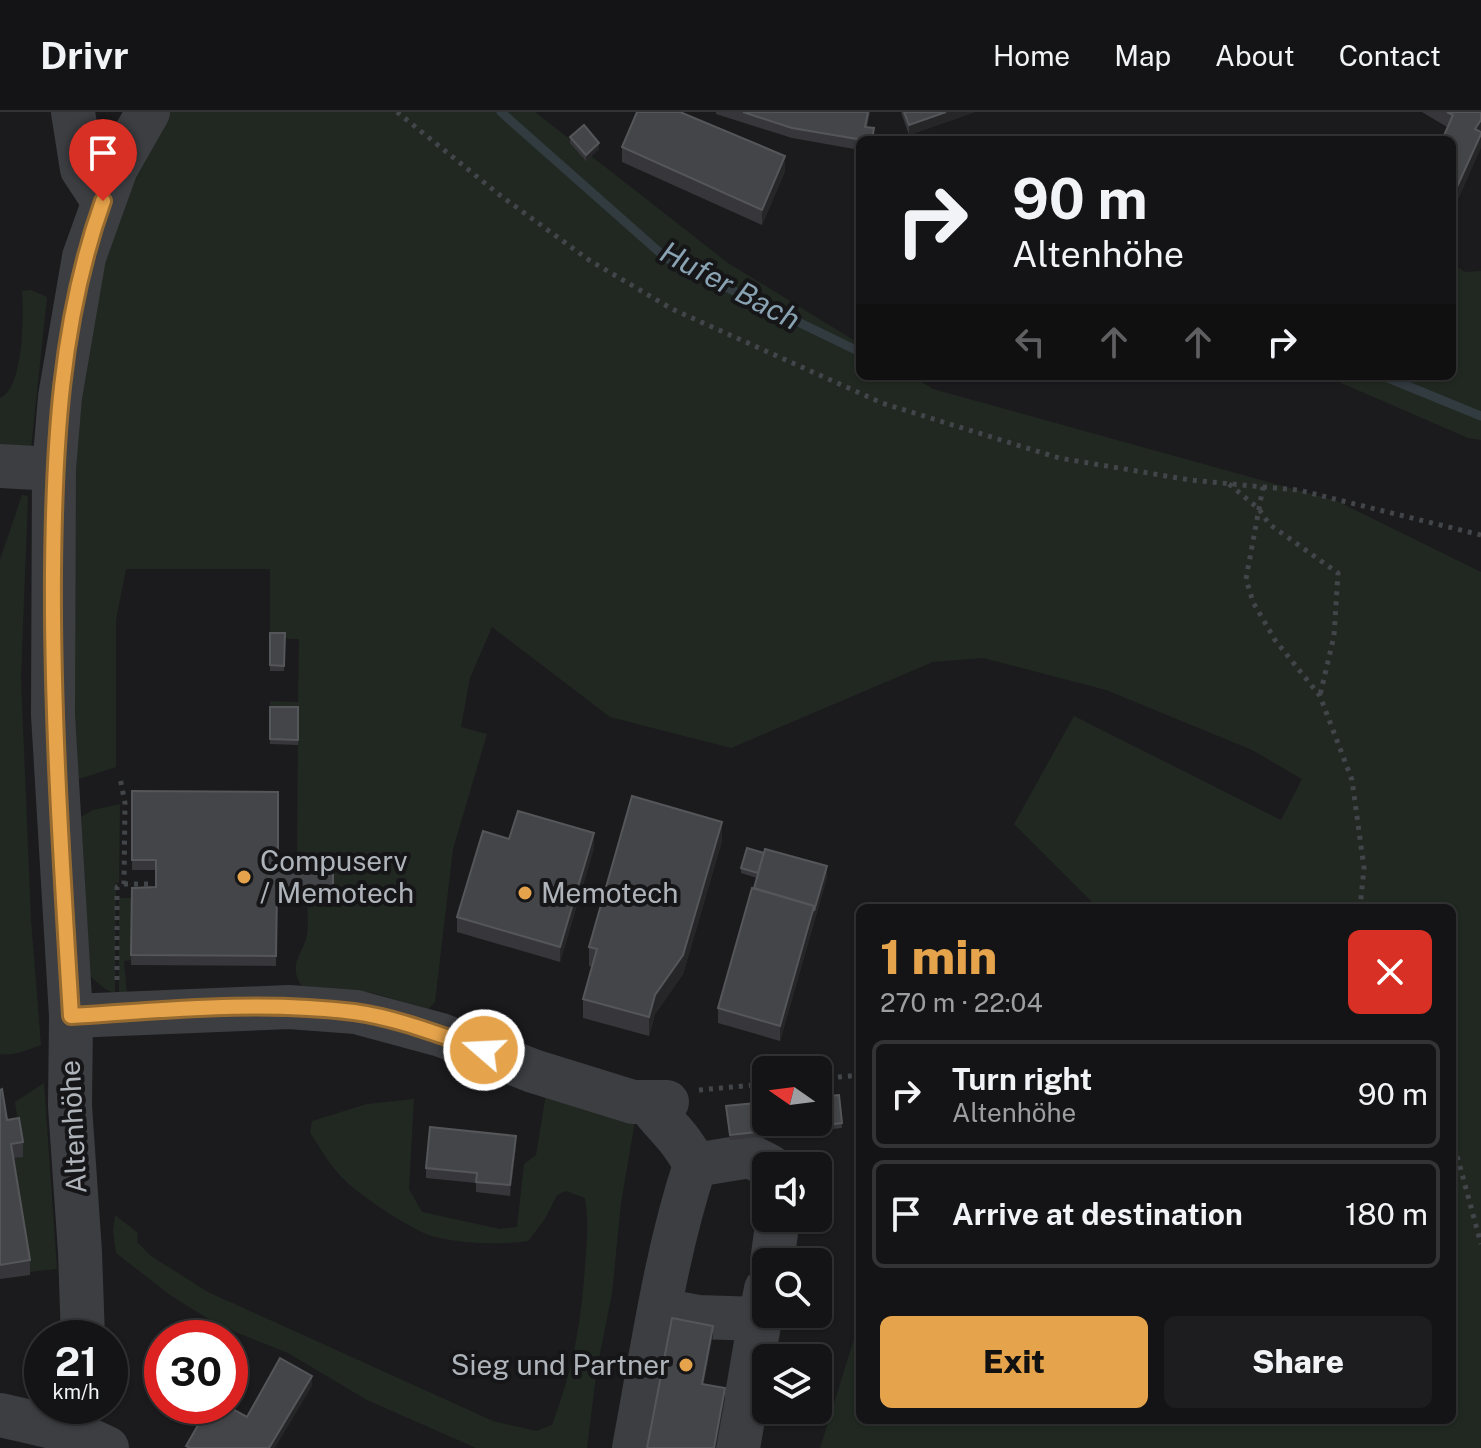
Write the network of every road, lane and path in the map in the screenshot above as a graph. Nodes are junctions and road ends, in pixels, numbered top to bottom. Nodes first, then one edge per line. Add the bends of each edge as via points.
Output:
1 (73, 112) edge
2 (148, 112) edge
3 (397, 112) edge
4 (103, 201) junction
5 (0, 466) edge
6 (54, 469) junction
7 (1229, 484) junction
8 (1263, 487) junction
9 (1259, 509) junction
10 (1481, 535) edge
11 (1320, 696) junction
12 (120, 778) dead end
13 (124, 884) junction
14 (152, 884) edge
15 (1360, 904) edge
16 (117, 1013) junction
17 (71, 1016) junction
18 (856, 1075) edge
19 (832, 1078) edge
20 (752, 1085) edge
21 (658, 1103) junction
22 (1456, 1152) edge
23 (752, 1157) edge
24 (695, 1165) junction
25 (1481, 1244) edge
26 (752, 1306) edge
27 (660, 1310) junction
28 (82, 1320) edge
29 (759, 1328) edge
30 (0, 1415) edge
31 (84, 1428) edge
32 (634, 1448) edge
33 (738, 1448) edge

1 - 4 street via 82,169
2 - 4 street, Altenhöhe
3 - 7 path via 589,260 672,309 882,403 1059,458
4 - 6 street, Altenhöhe via 84,257 71,325
5 - 6 street
6 - 17 street, Altenhöhe via 53,715
7 - 8 path
7 - 9 path
8 - 9 path
8 - 10 path via 1298,490
9 - 11 path via 1246,579 1253,602 1275,640
9 - 11 path via 1269,524 1338,573 1334,636
11 - 15 path via 1352,780 1364,868
12 - 13 path via 125,803
13 - 14 path
13 - 16 path via 117,887
16 - 17 street
16 - 21 street via 289,1007 356,1012 633,1102
17 - 28 street, Altenhöhe via 70,1106
18 - 19 path
20 - 21 path via 694,1090
21 - 24 street via 660,1119 684,1143
22 - 25 path
23 - 24 street
24 - 27 street
26 - 27 street via 698,1317
27 - 32 street
29 - 33 street
30 - 31 street

